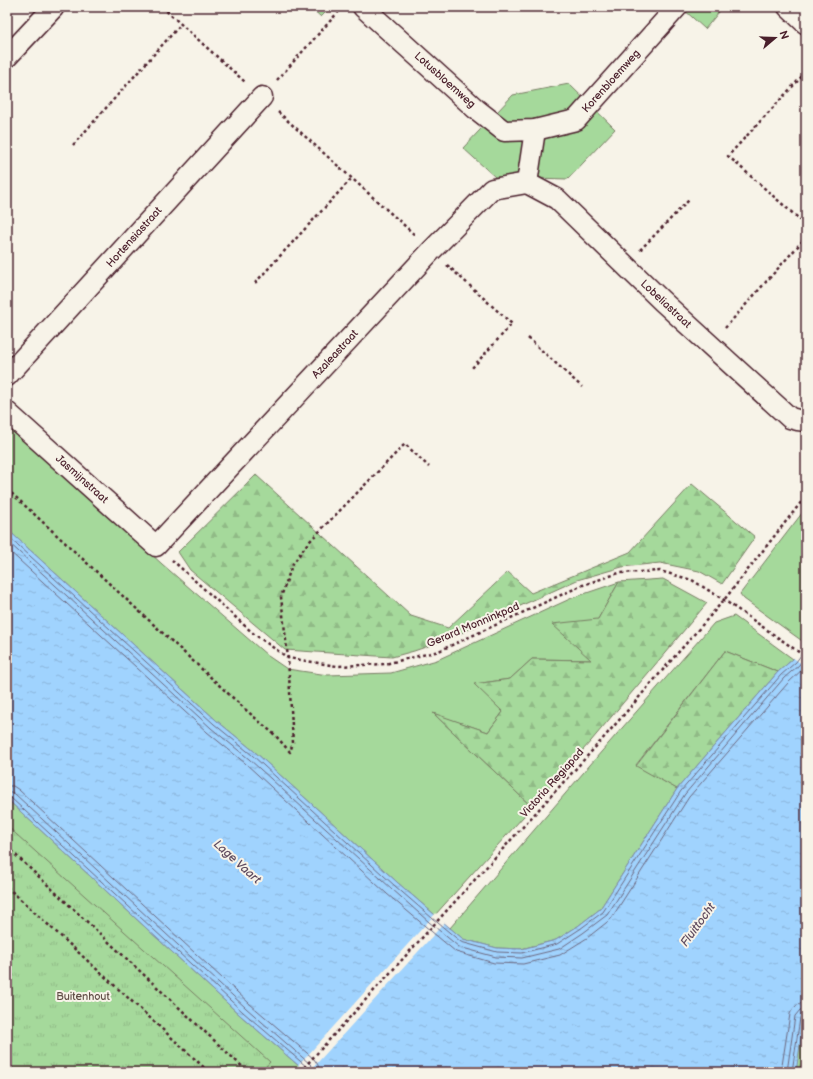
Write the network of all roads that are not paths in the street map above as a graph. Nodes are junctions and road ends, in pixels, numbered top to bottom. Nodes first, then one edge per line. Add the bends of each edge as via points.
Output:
1 (54, 7) edge
2 (363, 7) edge
3 (677, 7) edge
4 (788, 7) edge
5 (806, 24) edge
6 (7, 57) edge
7 (262, 97) road end
8 (535, 130) junction
9 (527, 183) junction
10 (7, 376) edge
11 (7, 412) edge
12 (806, 421) edge
13 (156, 546) joint

1 - 6 street
2 - 8 street, Lotusbloemweg via 504,131
3 - 8 street, Korenbloemweg via 576,120
4 - 5 street
7 - 10 street, Hortensiastraat
8 - 9 street
9 - 12 street, Lobeliastraat via 557,199 662,301 790,418
9 - 13 street, Azaleastraat via 492,189
11 - 13 street, Jasmijnstraat

